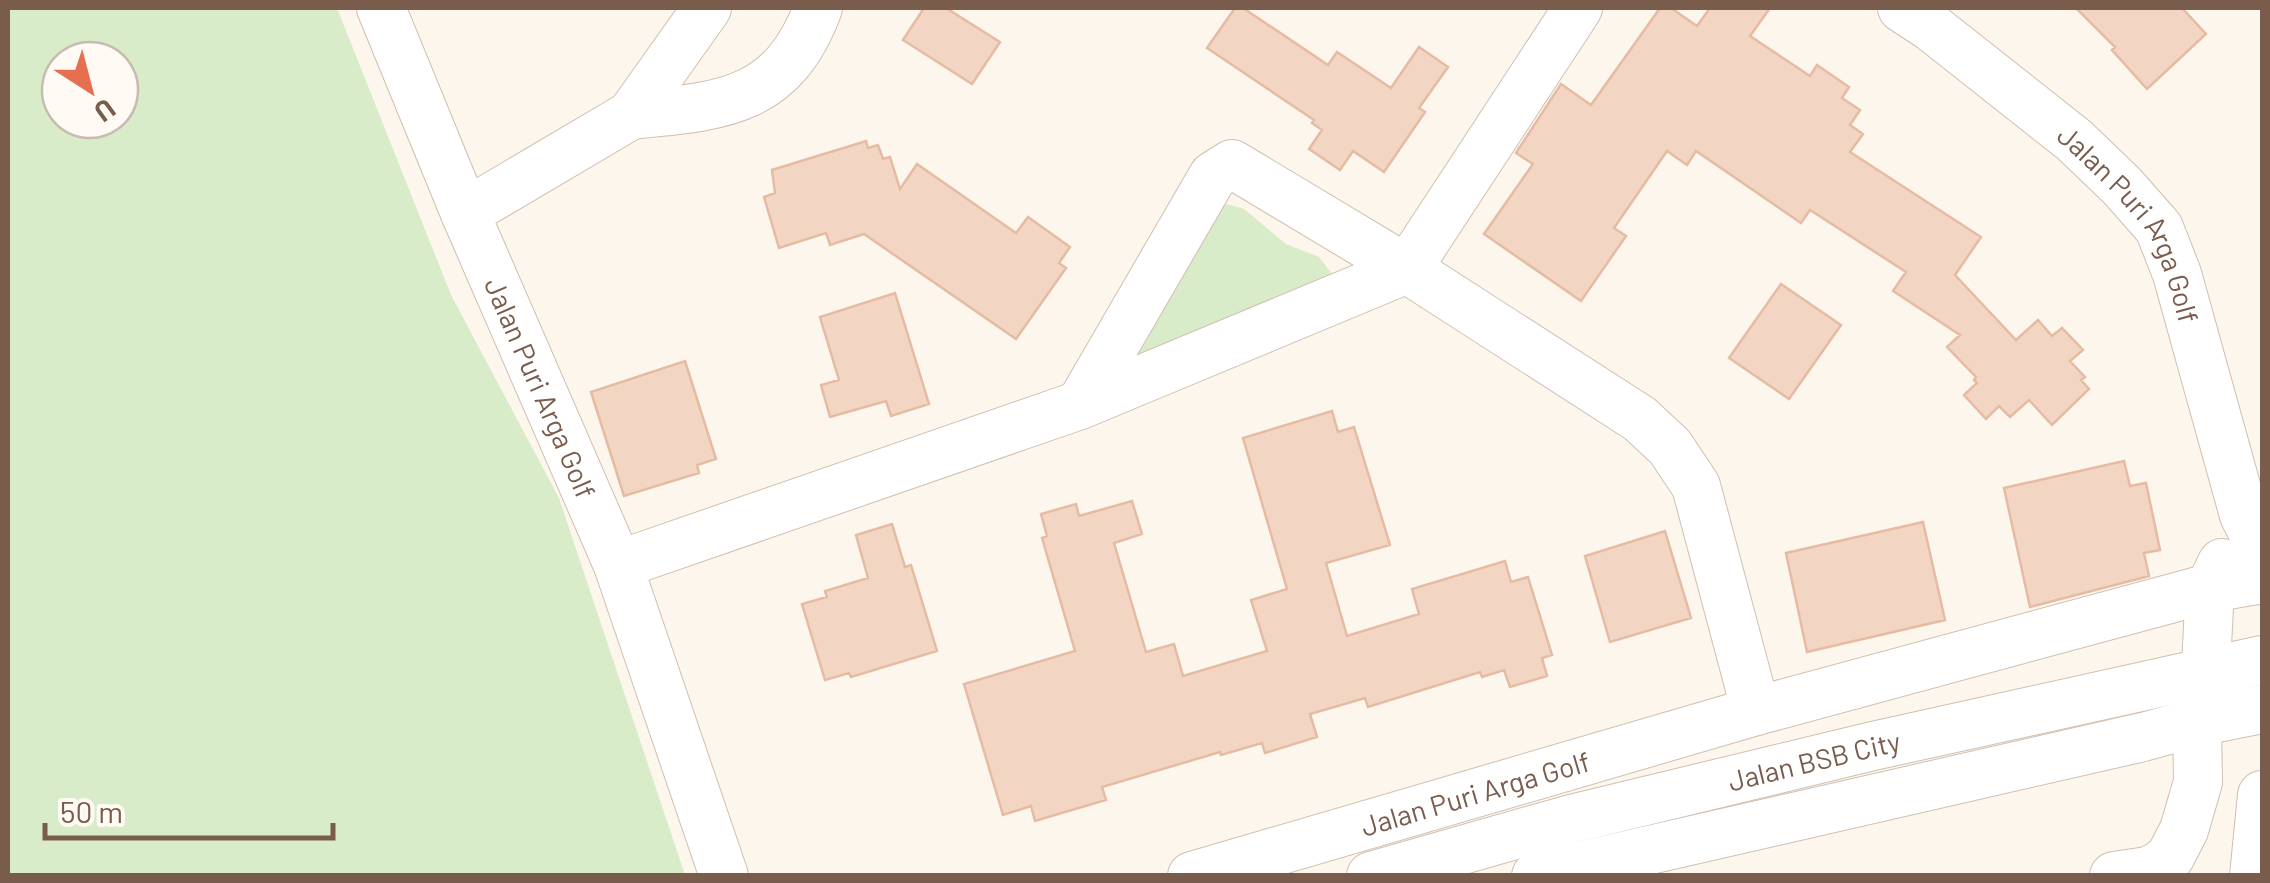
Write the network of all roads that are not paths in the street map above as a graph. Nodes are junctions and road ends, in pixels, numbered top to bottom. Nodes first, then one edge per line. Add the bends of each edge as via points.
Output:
1 (381, 8) edge
2 (707, 8) edge
3 (818, 8) edge
4 (1578, 8) edge
5 (1902, 8) edge
6 (631, 115) junction
7 (466, 213) junction
8 (1407, 269) junction
9 (1080, 405) junction
10 (2253, 533) edge
11 (618, 566) junction
12 (2262, 579) edge
13 (2210, 588) junction
14 (2262, 660) edge
15 (2203, 672) junction
16 (2262, 709) edge
17 (1756, 711) junction
18 (2197, 722) junction
19 (2262, 796) edge
20 (724, 876) edge
21 (1192, 876) edge
22 (1371, 876) edge
23 (1536, 876) edge
24 (2114, 876) edge
25 (2254, 876) edge

1 - 7 street, Jalan Puri Arga Golf
2 - 6 street
3 - 6 street via 806,41 770,82 693,109
4 - 8 street
5 - 10 street, Jalan Puri Arga Golf via 2074,140 2159,228
6 - 7 street
7 - 11 street, Jalan Puri Arga Golf
8 - 9 street
8 - 9 street via 1264,181 1232,164 1222,168
8 - 17 street via 1640,418 1670,447 1696,486
9 - 11 street
10 - 13 street, Jalan Puri Arga Golf
11 - 20 street, Jalan Puri Arga Golf
12 - 13 street, Jalan Puri Arga Golf
13 - 15 street, Jalan Puri Arga Golf
13 - 17 street, Jalan Puri Arga Golf
14 - 15 street, Jalan BSB City
15 - 18 street, Jalan Puri Arga Golf
15 - 22 street, Jalan BSB City via 1571,819
16 - 18 street, Jalan BSB City
17 - 21 street, Jalan Puri Arga Golf
18 - 23 street, Jalan BSB City
18 - 24 street, Jalan Puri Arga Golf via 2198,782 2170,857 2148,872
19 - 25 street

